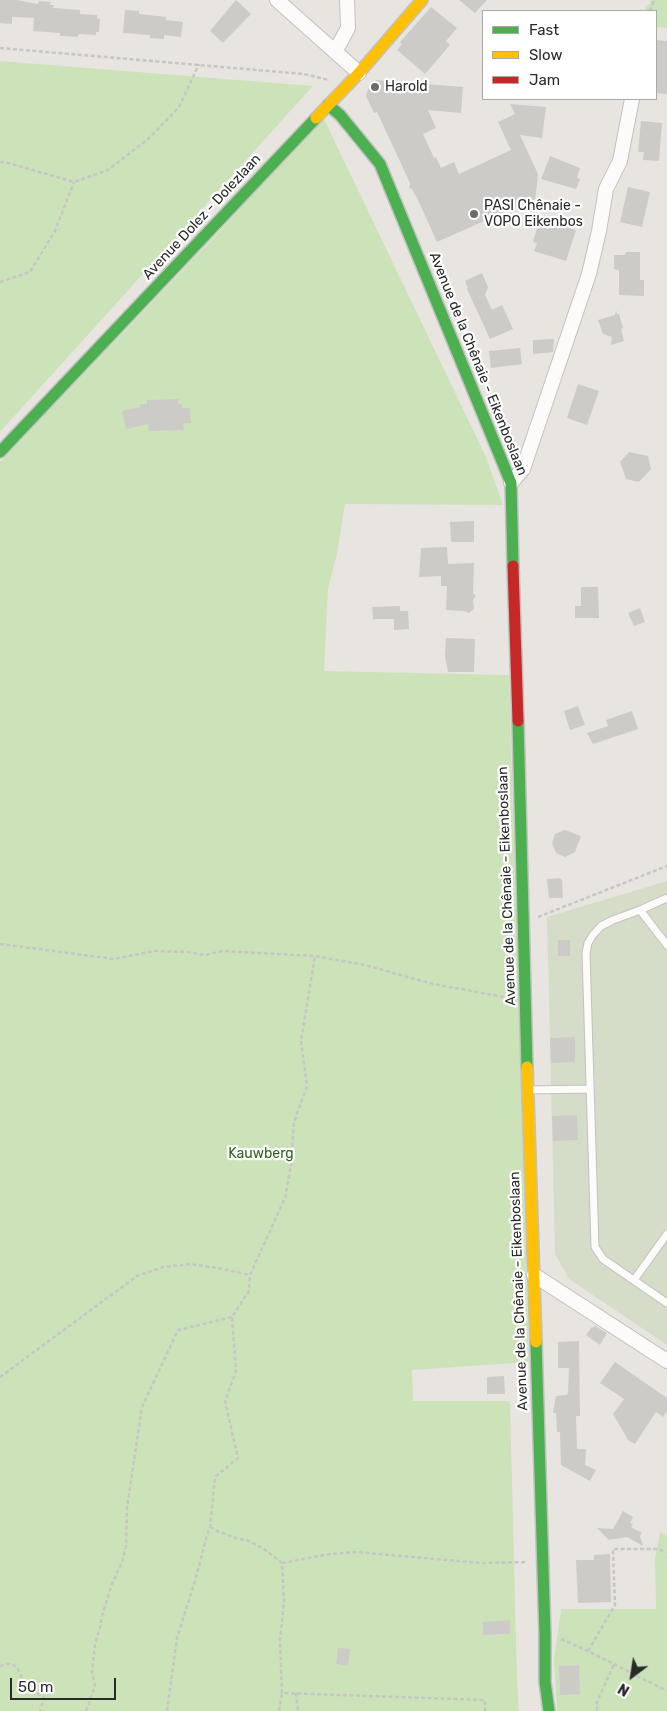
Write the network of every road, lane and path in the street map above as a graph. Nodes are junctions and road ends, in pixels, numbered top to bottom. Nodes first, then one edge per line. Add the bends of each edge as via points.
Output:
1 (277, 0) edge
2 (347, 0) edge
3 (422, 0) edge
4 (0, 48) edge
5 (335, 52) junction
6 (199, 64) junction
7 (359, 73) junction
8 (344, 89) junction
9 (632, 100) edge
10 (328, 105) junction
11 (0, 162) edge
12 (74, 182) junction
13 (0, 282) edge
14 (0, 452) edge
15 (511, 482) junction
16 (667, 866) edge
17 (667, 898) edge
18 (640, 910) junction
19 (523, 924) junction
20 (0, 944) edge
21 (667, 945) edge
22 (315, 956) junction
23 (525, 1001) junction
24 (590, 1089) junction
25 (528, 1090) junction
26 (667, 1234) edge
27 (250, 1275) junction
28 (534, 1275) junction
29 (634, 1280) junction
30 (667, 1303) edge
31 (232, 1317) junction
32 (667, 1361) edge
33 (0, 1377) edge
34 (210, 1527) junction
35 (667, 1552) edge
36 (543, 1561) junction
37 (282, 1563) junction
38 (545, 1635) junction
39 (588, 1651) junction
40 (614, 1664) junction
41 (0, 1666) edge
42 (667, 1691) edge
43 (282, 1693) junction
44 (296, 1693) junction
45 (40, 1711) edge
46 (86, 1711) edge
47 (167, 1711) edge
48 (279, 1711) edge
49 (298, 1711) edge
50 (485, 1711) edge
51 (549, 1711) edge
52 (597, 1711) edge

1 - 5 street
2 - 5 street via 348,28
3 - 7 street, Avenue Dolez - Dolezlaan
4 - 6 path
5 - 7 street
6 - 8 path via 304,74 334,81
6 - 12 path via 179,107 148,139 108,170
7 - 8 street, Avenue Dolez - Dolezlaan
8 - 10 street, Avenue Dolez - Dolezlaan
9 - 15 street via 620,161 606,189 589,274 523,469
10 - 14 street, Avenue Dolez - Dolezlaan
10 - 15 street, Avenue de la Chênaie - Eikenboslaan via 380,164
11 - 12 path
12 - 13 path via 55,232 30,272
15 - 19 street, Avenue de la Chênaie - Eikenboslaan
16 - 19 path
17 - 18 lane
18 - 21 lane
18 - 24 lane via 601,926 588,944
19 - 23 street, Avenue de la Chênaie - Eikenboslaan
20 - 22 path via 114,959 154,950 205,955 223,951
22 - 23 path via 365,965 428,983
22 - 27 path via 301,1041 308,1086 294,1122 285,1198
23 - 25 street, Avenue de la Chênaie - Eikenboslaan
24 - 25 lane
24 - 29 lane via 595,1247 603,1259
25 - 28 street, Avenue de la Chênaie - Eikenboslaan
26 - 29 lane
27 - 31 path via 249,1291
27 - 33 path via 190,1264 163,1267 137,1276
28 - 32 street
28 - 36 street, Avenue de la Chênaie - Eikenboslaan
29 - 30 lane
31 - 34 path via 236,1371 224,1401 238,1458 215,1477
31 - 46 path via 178,1330 142,1407 127,1508 126,1546 95,1644 94,1686
34 - 37 path via 247,1540
34 - 47 path via 177,1638
35 - 39 path via 613,1549 615,1605
36 - 37 path via 481,1563 356,1552
36 - 38 street, Avenue de la Chênaie - Eikenboslaan
37 - 43 path
38 - 39 path
38 - 51 street, Avenue de la Chênaie - Eikenboslaan
39 - 40 path
40 - 42 path
40 - 52 path via 597,1702
41 - 45 path via 12,1664 17,1667 27,1685 44,1698
43 - 44 path
43 - 48 path
44 - 49 path
44 - 50 path via 485,1700

